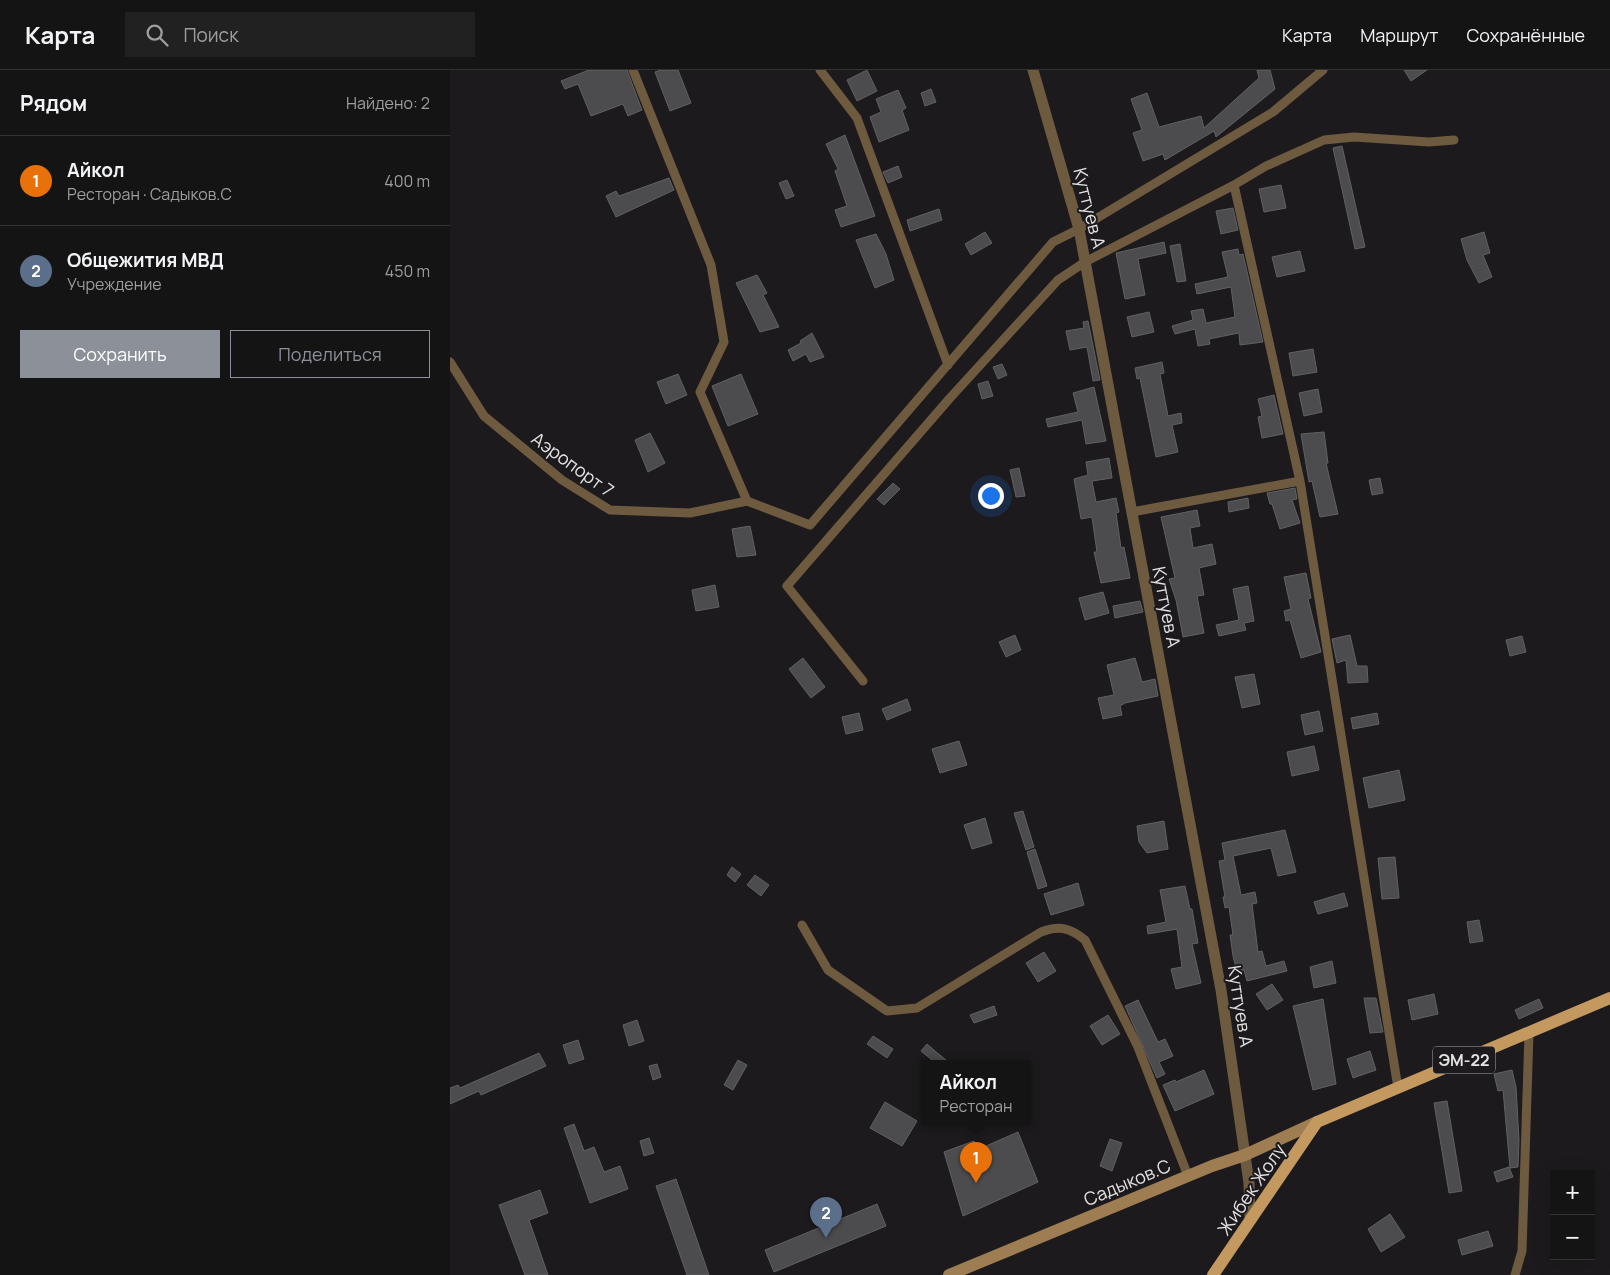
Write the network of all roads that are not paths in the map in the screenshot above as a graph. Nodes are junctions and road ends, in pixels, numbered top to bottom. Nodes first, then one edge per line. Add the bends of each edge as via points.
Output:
1 (633, 70) edge
2 (820, 70) edge
3 (1033, 70) edge
4 (1323, 70) edge
5 (1454, 140) dead end
6 (1234, 185) junction
7 (1079, 229) junction
8 (1085, 262) junction
9 (450, 362) edge
10 (948, 365) junction
11 (1300, 481) junction
12 (747, 501) junction
13 (1132, 512) junction
14 (863, 681) dead end
15 (802, 925) dead end
16 (1610, 998) edge
17 (1529, 1033) junction
18 (1398, 1088) junction
19 (1317, 1122) junction
20 (1245, 1155) junction
21 (1188, 1176) junction
22 (1250, 1220) junction
23 (949, 1275) edge
24 (1213, 1275) edge
25 (1514, 1275) edge

1 - 12 street via 711,265 724,342 700,392
2 - 10 street via 857,118
3 - 7 street, Куттуев А
4 - 7 street via 1273,112
5 - 6 street via 1429,142 1354,137 1324,140 1266,166
6 - 8 street
6 - 11 street
7 - 8 street, Куттуев А
7 - 10 street via 1053,242
8 - 13 street, Куттуев А
8 - 14 street via 1058,280 950,398 787,586
9 - 12 street, Аэропорт 7 via 484,416 562,480 610,510 690,513
10 - 12 street via 810,525
11 - 13 street
11 - 18 street
13 - 20 street, Куттуев А via 1221,990
15 - 21 street via 828,970 887,1010 917,1008 1041,932 1054,927 1070,929 1086,940 1138,1047
16 - 17 main road, ЭМ-22
17 - 18 main road, ЭМ-22
17 - 25 street via 1522,1251
18 - 19 main road, ЭМ-22
19 - 20 main road, Садыков.С
19 - 22 main road, Жибек Жолу
20 - 21 main road, Садыков.С
20 - 22 street, Куттуев А
21 - 23 main road, Садыков.С
22 - 24 main road, Жибек Жолу

